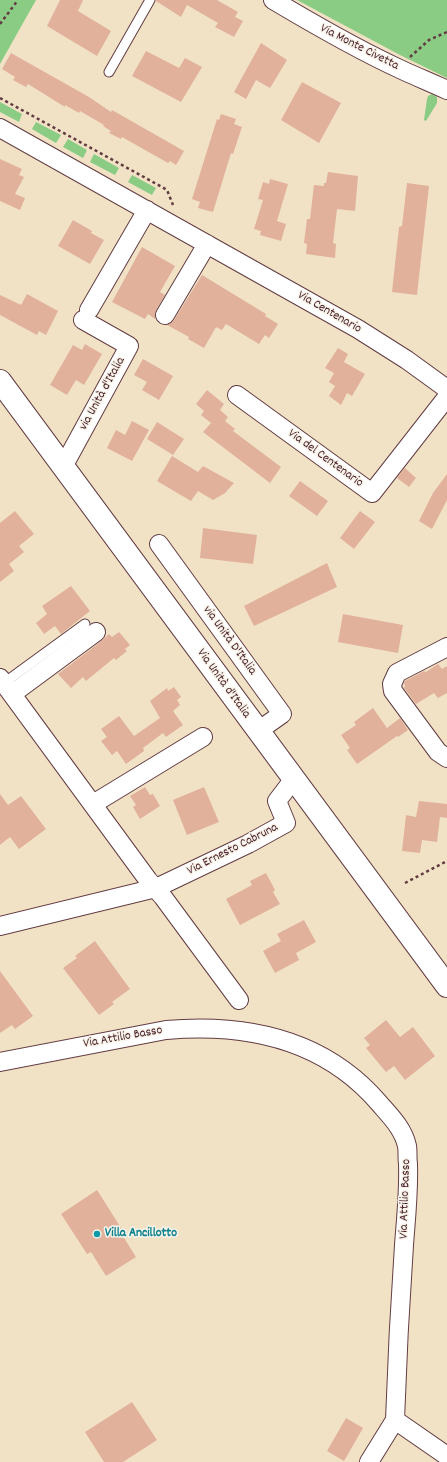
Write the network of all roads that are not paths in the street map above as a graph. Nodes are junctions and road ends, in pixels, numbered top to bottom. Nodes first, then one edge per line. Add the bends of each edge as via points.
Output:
1 (150, 0) edge
2 (273, 0) edge
3 (109, 72) dead end
4 (447, 90) edge
5 (0, 128) edge
6 (147, 210) junction
7 (207, 244) junction
8 (165, 315) dead end
9 (0, 381) edge
10 (447, 389) edge
11 (237, 395) dead end
12 (447, 397) edge
13 (63, 467) junction
14 (159, 544) dead end
15 (91, 628) dead end
16 (447, 647) edge
17 (6, 685) edge
18 (258, 731) junction
19 (203, 737) dead end
20 (447, 758) edge
21 (293, 780) junction
22 (93, 804) junction
23 (156, 888) junction
24 (0, 926) edge
25 (447, 986) edge
26 (239, 1000) dead end
27 (0, 1062) edge
28 (395, 1420) junction
29 (447, 1456) edge
30 (369, 1462) edge

1 - 3 lane
2 - 4 street, Via Monte Civetta via 318,27
5 - 6 street, Via Centenario
6 - 7 street, Via Centenario
6 - 13 street, via Unità d'Italia via 86,315 129,346
7 - 8 street
7 - 10 street, Via Centenario via 358,329
9 - 13 street, Via Unità d'Italia
11 - 12 street, Via del Centenario via 372,493
13 - 18 street, Via Unità d'Italia
14 - 18 street, via Unità D'Italia via 282,714
15 - 17 street
16 - 20 street via 397,673 392,684 393,690 438,752
17 - 22 street
18 - 21 street, Via Unità d'Italia
19 - 22 street
21 - 23 street, Via Ernesto Cabruna via 277,801 286,823
21 - 25 street, Via Unità d'Italia
22 - 23 street
23 - 24 street, Via Ernesto Cabruna
23 - 26 street
27 - 28 street, Via Attilio Basso via 166,1030 190,1028 248,1031 279,1038 312,1051 339,1067 373,1096 398,1125 406,1145 409,1179 397,1349
28 - 29 street
28 - 30 street

